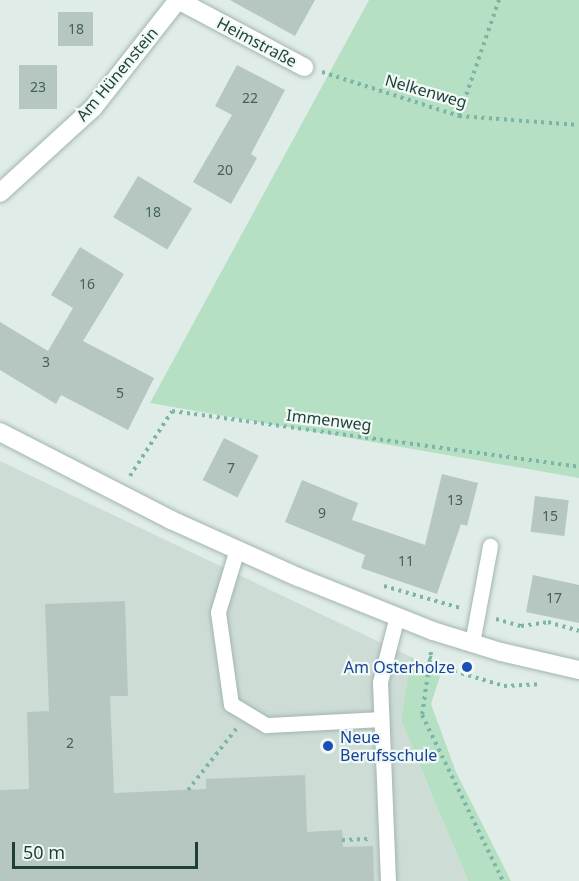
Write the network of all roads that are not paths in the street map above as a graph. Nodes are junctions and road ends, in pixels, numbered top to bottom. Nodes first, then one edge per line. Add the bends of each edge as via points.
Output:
1 (178, 0) edge
2 (304, 67) road end
3 (0, 193) edge
4 (0, 432) edge
5 (490, 546) dead end
6 (237, 549) junction
7 (397, 616) junction
8 (472, 643) junction
9 (579, 670) edge
10 (380, 719) junction
11 (388, 878) edge

1 - 2 street, Heimstraße
1 - 3 street, Am Hünenstein via 93,108
4 - 6 street
5 - 8 lane
6 - 7 street
6 - 10 lane via 218,612 231,704 266,725
7 - 8 street
7 - 10 lane via 380,682
8 - 9 street
10 - 11 lane

